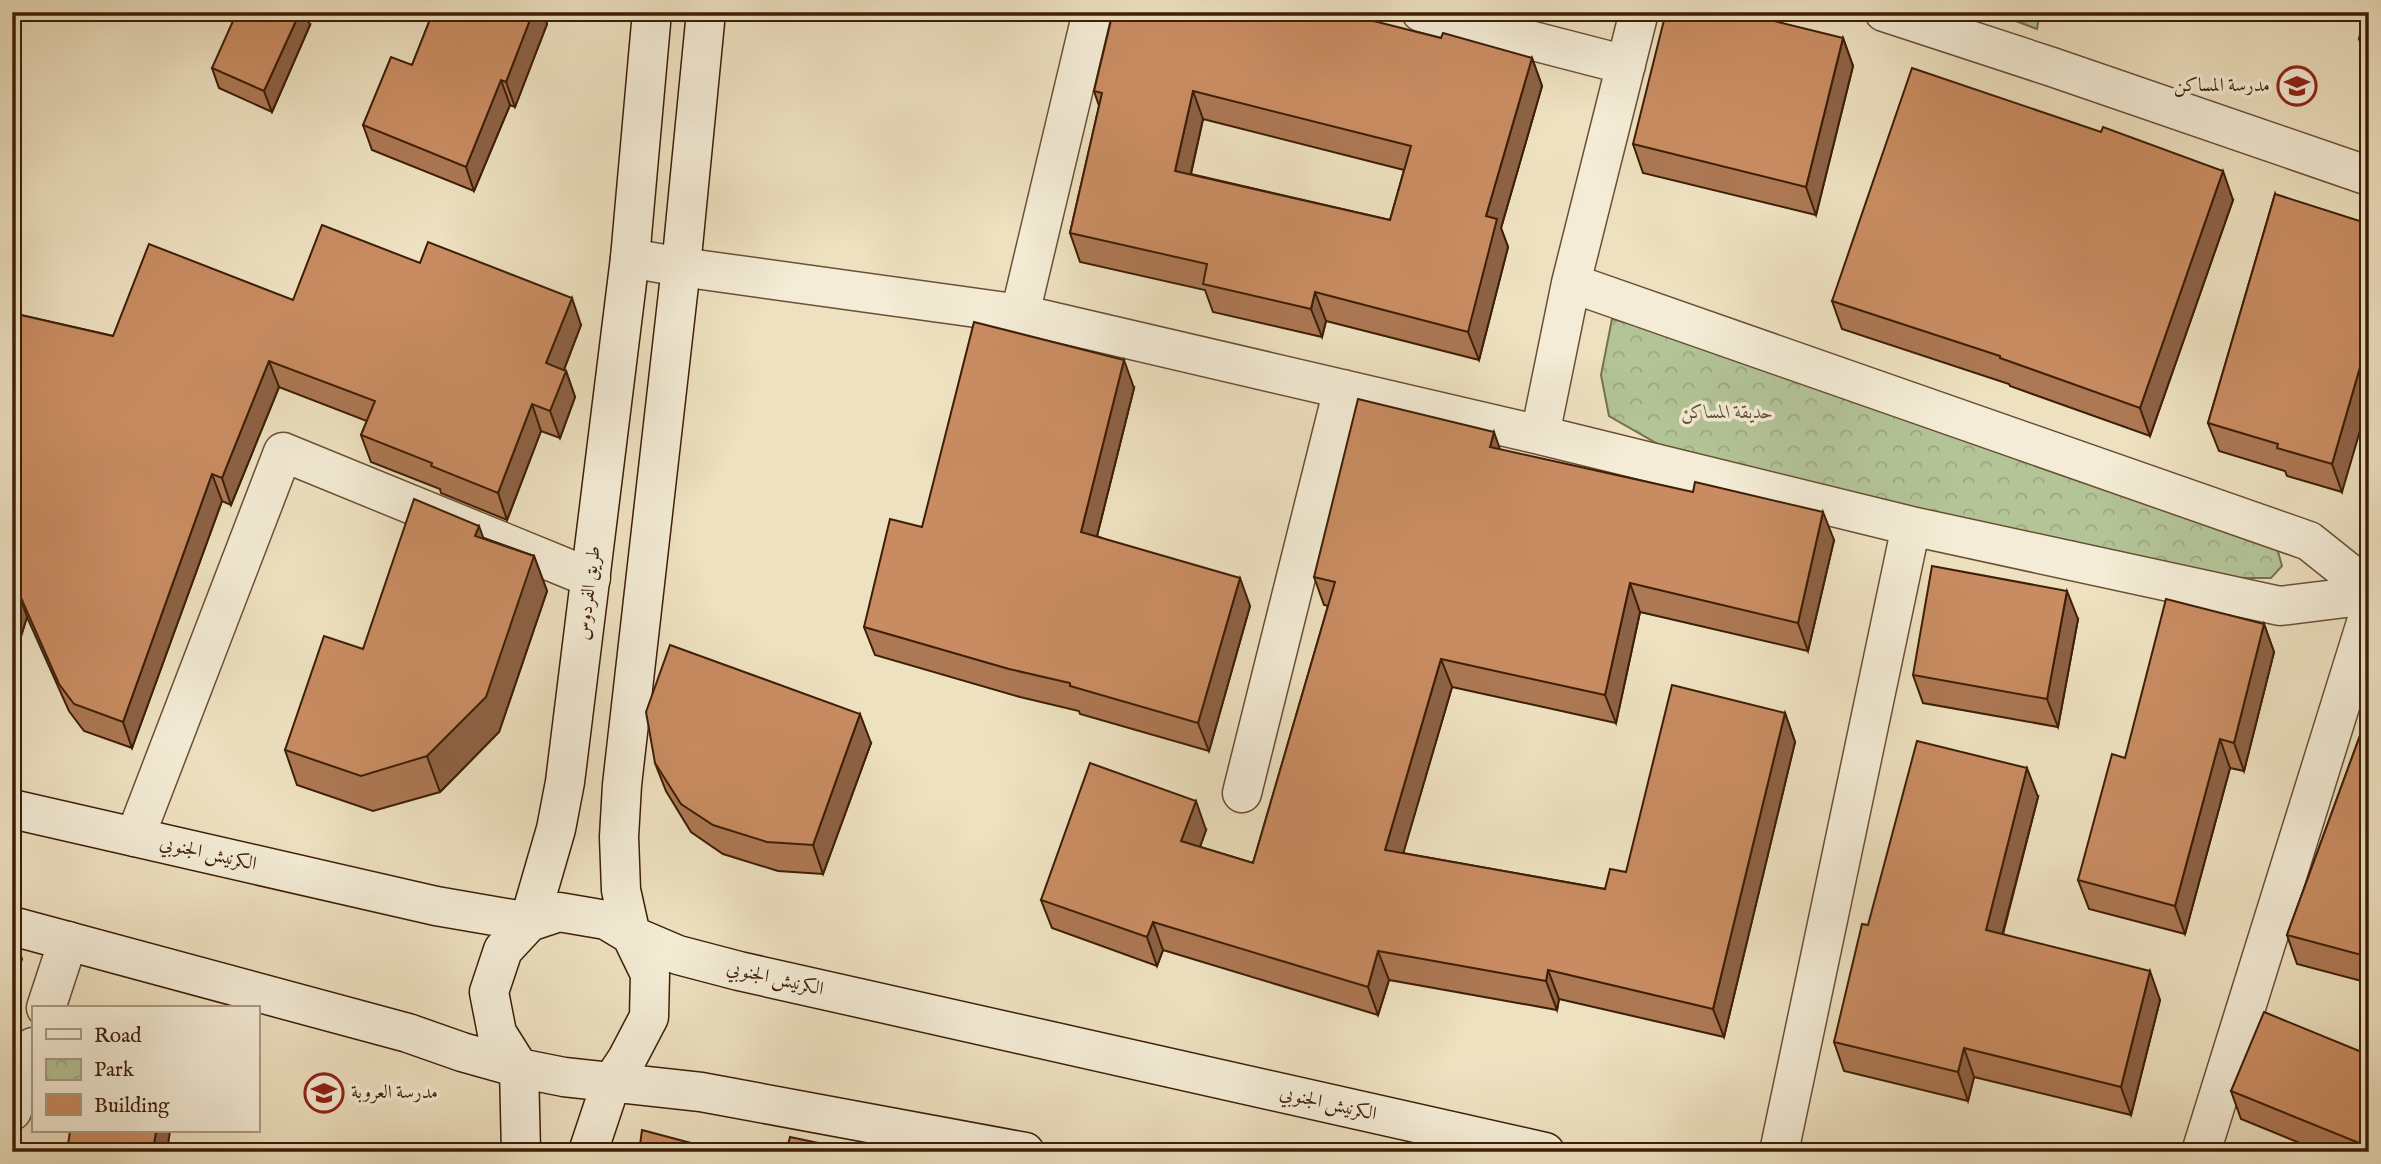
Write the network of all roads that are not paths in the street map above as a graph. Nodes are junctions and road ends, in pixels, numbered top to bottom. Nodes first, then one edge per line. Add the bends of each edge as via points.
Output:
1 (652, 12) edge
2 (706, 12) edge
3 (1093, 12) edge
4 (1421, 12) edge
5 (1639, 12) edge
6 (1884, 12) edge
7 (1626, 65) junction
8 (2369, 176) edge
9 (630, 258) junction
10 (681, 267) junction
11 (1571, 283) junction
12 (1020, 314) junction
13 (1343, 389) junction
14 (1540, 435) junction
15 (1911, 526) junction
16 (591, 578) junction
17 (2369, 589) edge
18 (2369, 595) edge
19 (2369, 613) edge
20 (1242, 793) dead end
21 (12, 809) edge
22 (135, 837) junction
23 (529, 922) junction
24 (12, 926) edge
25 (631, 935) junction
26 (68, 941) junction
27 (47, 1006) edge
28 (32, 1050) edge
29 (519, 1068) junction
30 (611, 1083) junction
31 (12, 1111) edge
32 (521, 1152) edge
33 (588, 1152) edge
34 (1025, 1152) edge
35 (1545, 1152) edge
36 (1779, 1152) edge
37 (2201, 1152) edge

1 - 9 street, طريق الفردوس
2 - 10 street
3 - 12 street
4 - 7 street
5 - 7 street
6 - 8 street
7 - 11 street
9 - 10 street
9 - 16 street, طريق الفردوس
10 - 12 street
10 - 25 street via 622,785 621,890
11 - 14 street
11 - 17 street via 2309,541
12 - 13 street
13 - 14 street
13 - 20 street
14 - 15 street
15 - 18 street via 2280,606
15 - 36 street
16 - 22 street via 283,452
16 - 23 street, طريق الفردوس via 565,782
19 - 37 street
21 - 22 street, الكرنيش الجنوبي
22 - 23 street, الكرنيش الجنوبي via 436,906
23 - 25 street, الكرنيش الجنوبي via 559,912 606,920
23 - 29 street, طريق الفردوس via 503,950 489,992 497,1033
24 - 26 street
25 - 30 street via 650,974 649,1017
25 - 35 street, الكرنيش الجنوبي via 678,955 751,974
26 - 27 street
26 - 29 street via 408,1033
28 - 31 street
29 - 30 street
29 - 32 street
30 - 33 street
30 - 34 street via 702,1092

